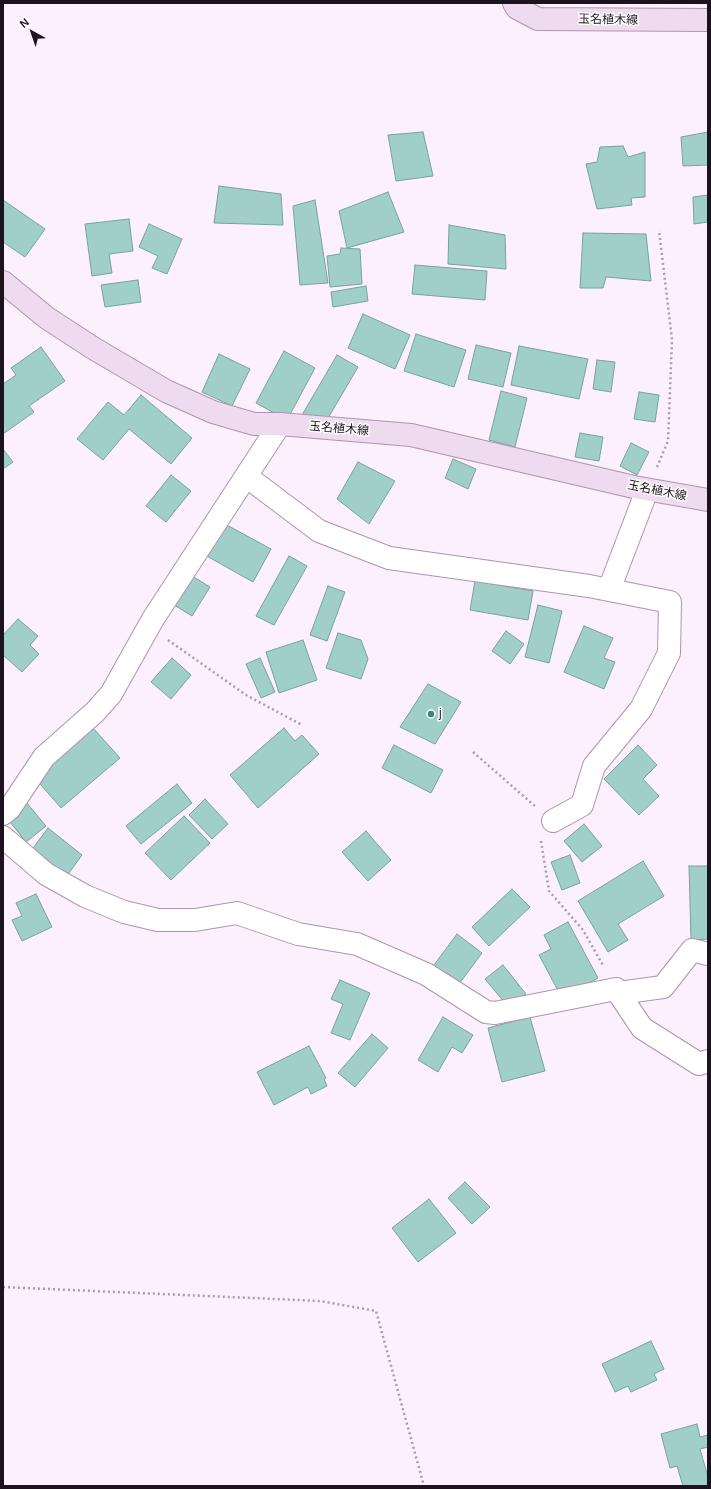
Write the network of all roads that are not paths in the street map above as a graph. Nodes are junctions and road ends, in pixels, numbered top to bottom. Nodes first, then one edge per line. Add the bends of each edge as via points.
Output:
1 (514, 3) edge
2 (708, 20) edge
3 (3, 282) edge
4 (280, 424) junction
5 (246, 476) junction
6 (647, 490) junction
7 (708, 500) edge
8 (609, 590) junction
9 (3, 814) edge
10 (553, 822) road end
11 (3, 837) edge
12 (708, 954) edge
13 (617, 991) junction
14 (708, 1061) edge

1 - 2 main road, 玉名植木線 via 517,8 538,19
3 - 4 main road, 玉名植木線 via 47,318 166,391 213,412 254,424
4 - 5 street
4 - 6 main road, 玉名植木線 via 411,435
5 - 8 street via 319,531 389,558
5 - 9 street via 149,627 111,694 95,712 44,757 10,808
6 - 7 main road, 玉名植木線
6 - 8 street
8 - 10 street via 670,602 669,652 641,709 594,766 582,805
11 - 13 street via 46,874 85,896 124,912 158,920 195,920 237,913 298,934 357,944 426,974 486,1012 495,1013
12 - 13 street via 692,950 663,987
13 - 14 street via 642,1028 699,1064

